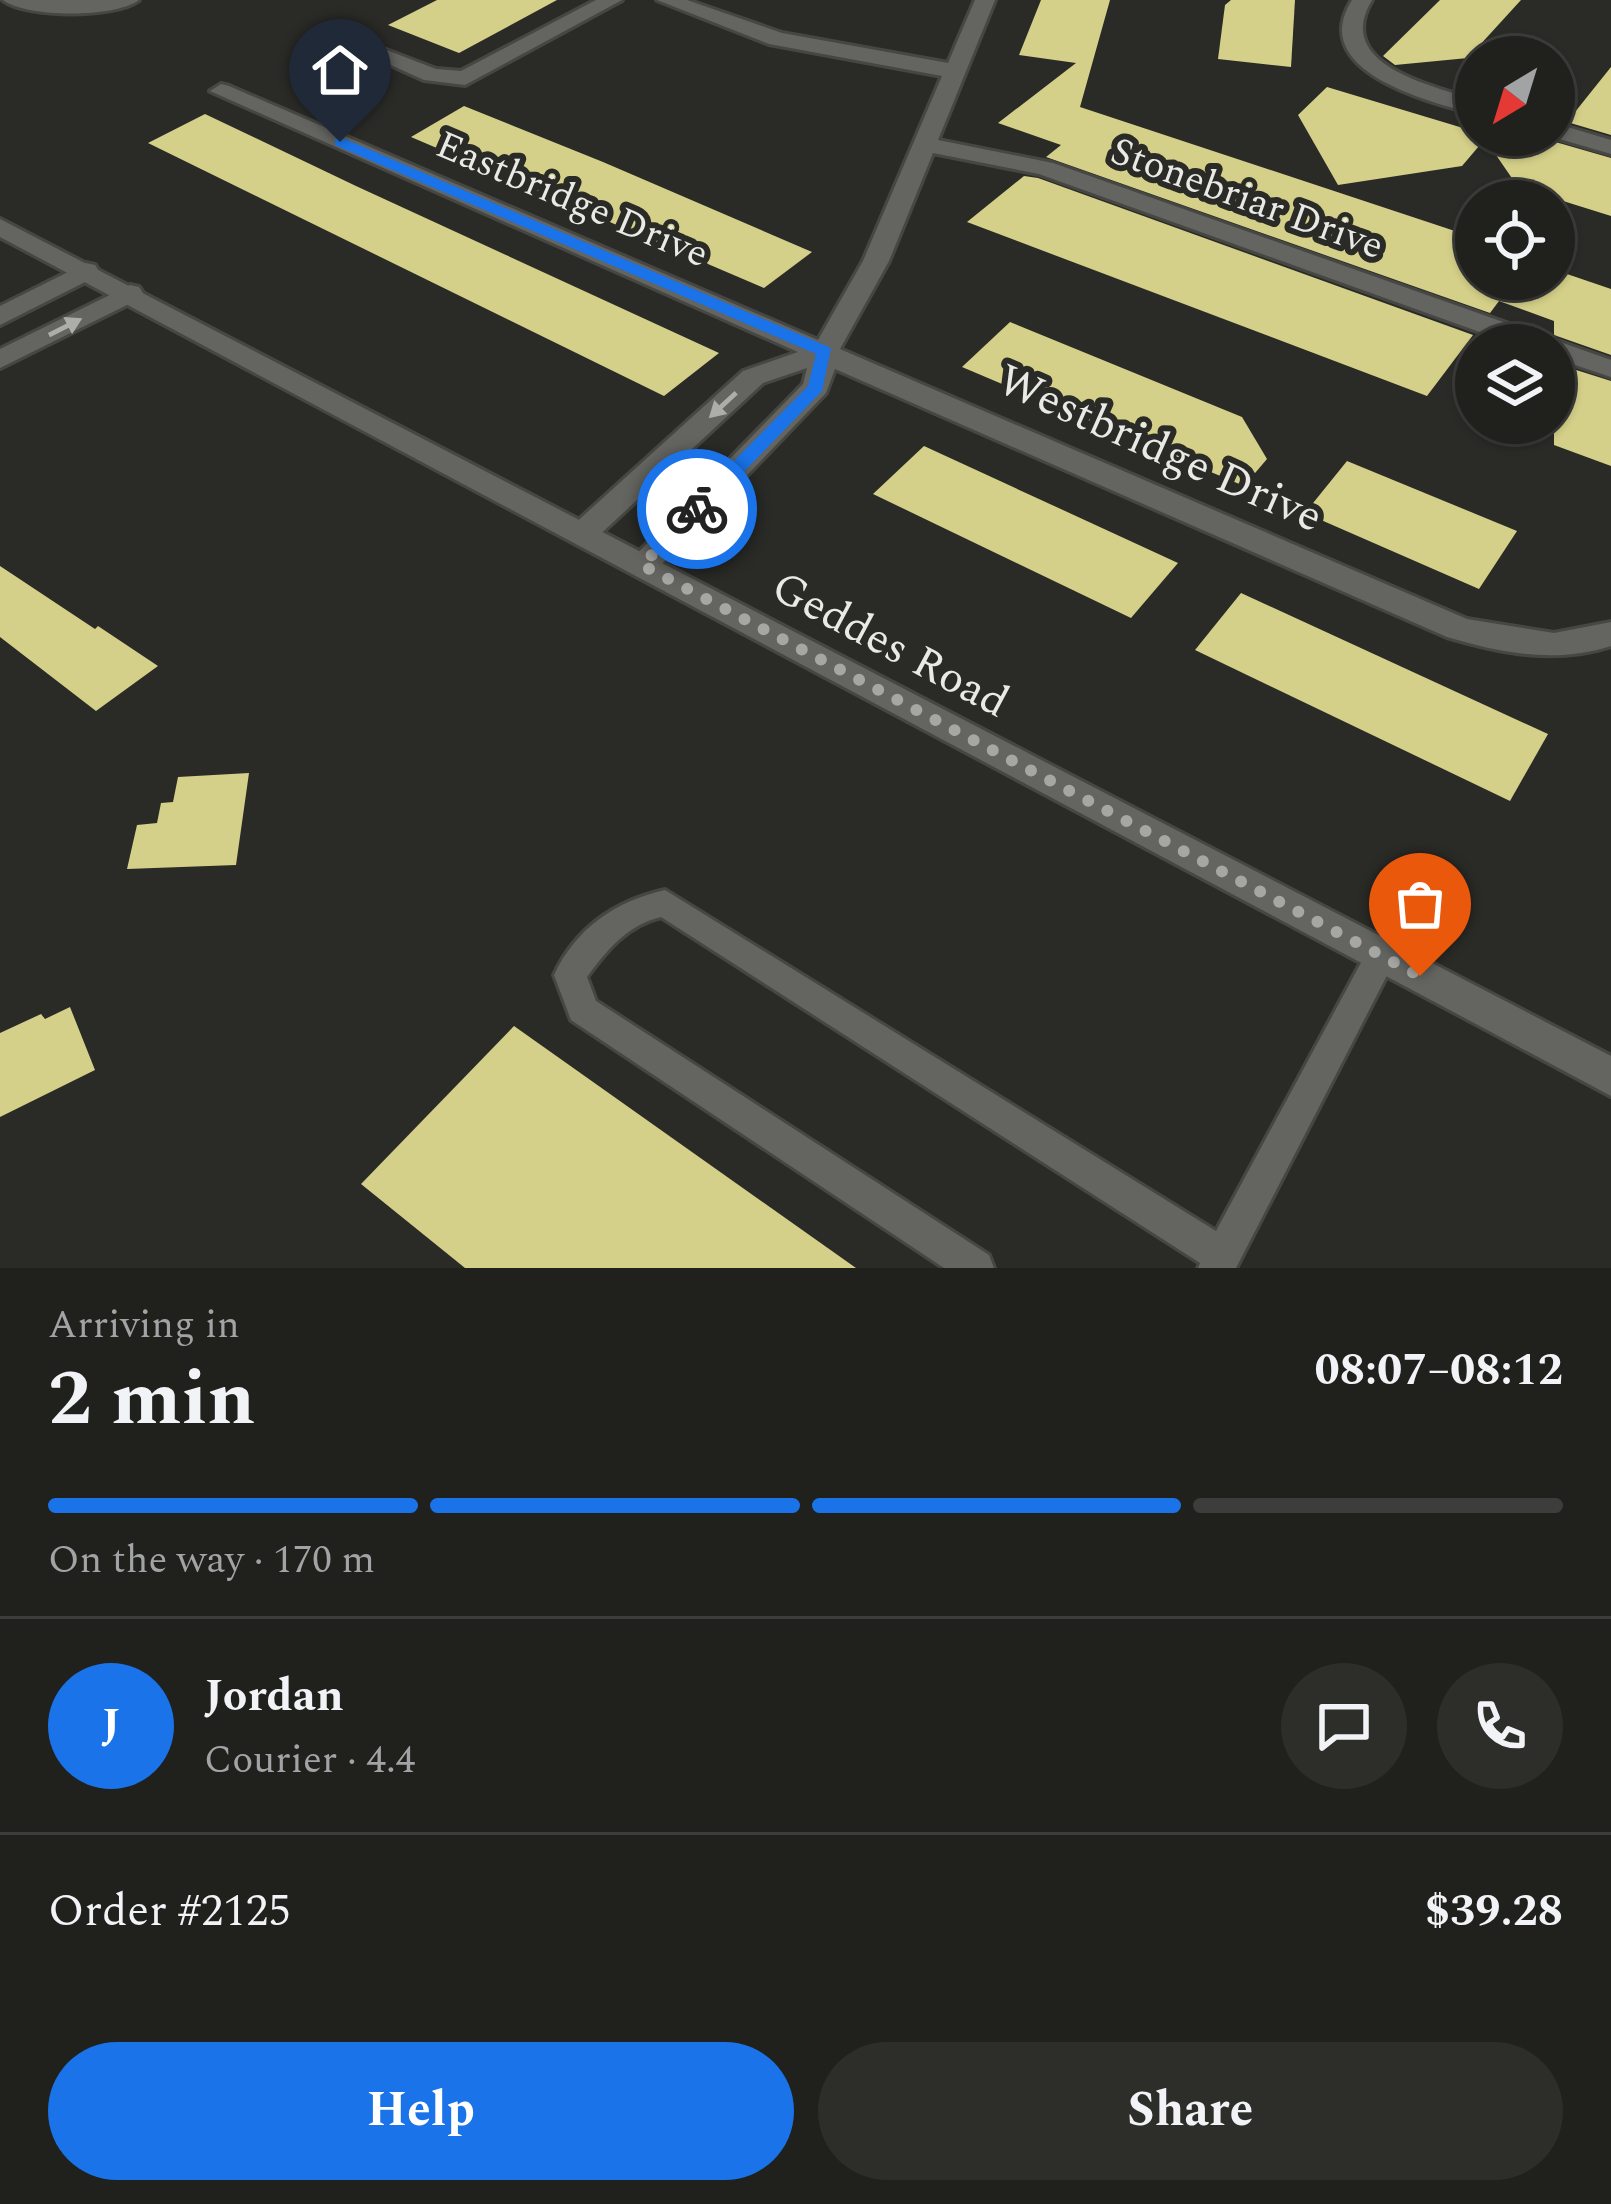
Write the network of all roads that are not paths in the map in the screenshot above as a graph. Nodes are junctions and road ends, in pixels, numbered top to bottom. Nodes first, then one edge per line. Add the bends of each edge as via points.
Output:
1 (13, 0) edge
2 (129, 0) edge
3 (613, 0) edge
4 (667, 0) edge
5 (986, 0) edge
6 (1362, 0) edge
7 (355, 44) dead end
8 (953, 71) junction
9 (221, 91) dead end
10 (1455, 99) edge
11 (1575, 136) edge
12 (922, 144) junction
13 (1611, 147) edge
14 (0, 227) edge
15 (86, 271) junction
16 (130, 293) junction
17 (0, 317) edge
18 (1483, 324) edge
19 (825, 352) junction
20 (1575, 357) edge
21 (0, 360) edge
22 (1611, 370) edge
23 (583, 533) junction
24 (642, 565) junction
25 (1611, 634) edge
26 (1382, 956) junction
27 (1611, 1077) edge
28 (1219, 1262) edge
29 (976, 1268) edge

1 - 2 street via 72,8
3 - 7 street via 465,78 432,75
4 - 8 street via 777,39
5 - 8 street
6 - 10 street via 1346,26 1355,49 1402,82
8 - 12 street
9 - 19 street, Eastbridge Drive
11 - 13 street
12 - 18 street, Stonebriar Drive via 1045,168
12 - 19 street via 876,261
14 - 15 street, Geddes Road
15 - 16 street, Geddes Road
15 - 17 street
21 -> 16 street
16 - 23 street, Geddes Road
19 -> 23 street via 753,377
19 - 24 street via 816,387
19 - 25 street, Westbridge Drive via 1460,629 1566,646
20 - 22 street
23 - 24 street, Geddes Road
24 - 26 street, Geddes Road
26 - 27 street, Geddes Road
26 - 28 lane
28 - 29 lane via 665,903 635,908 596,940 570,975 583,1010

